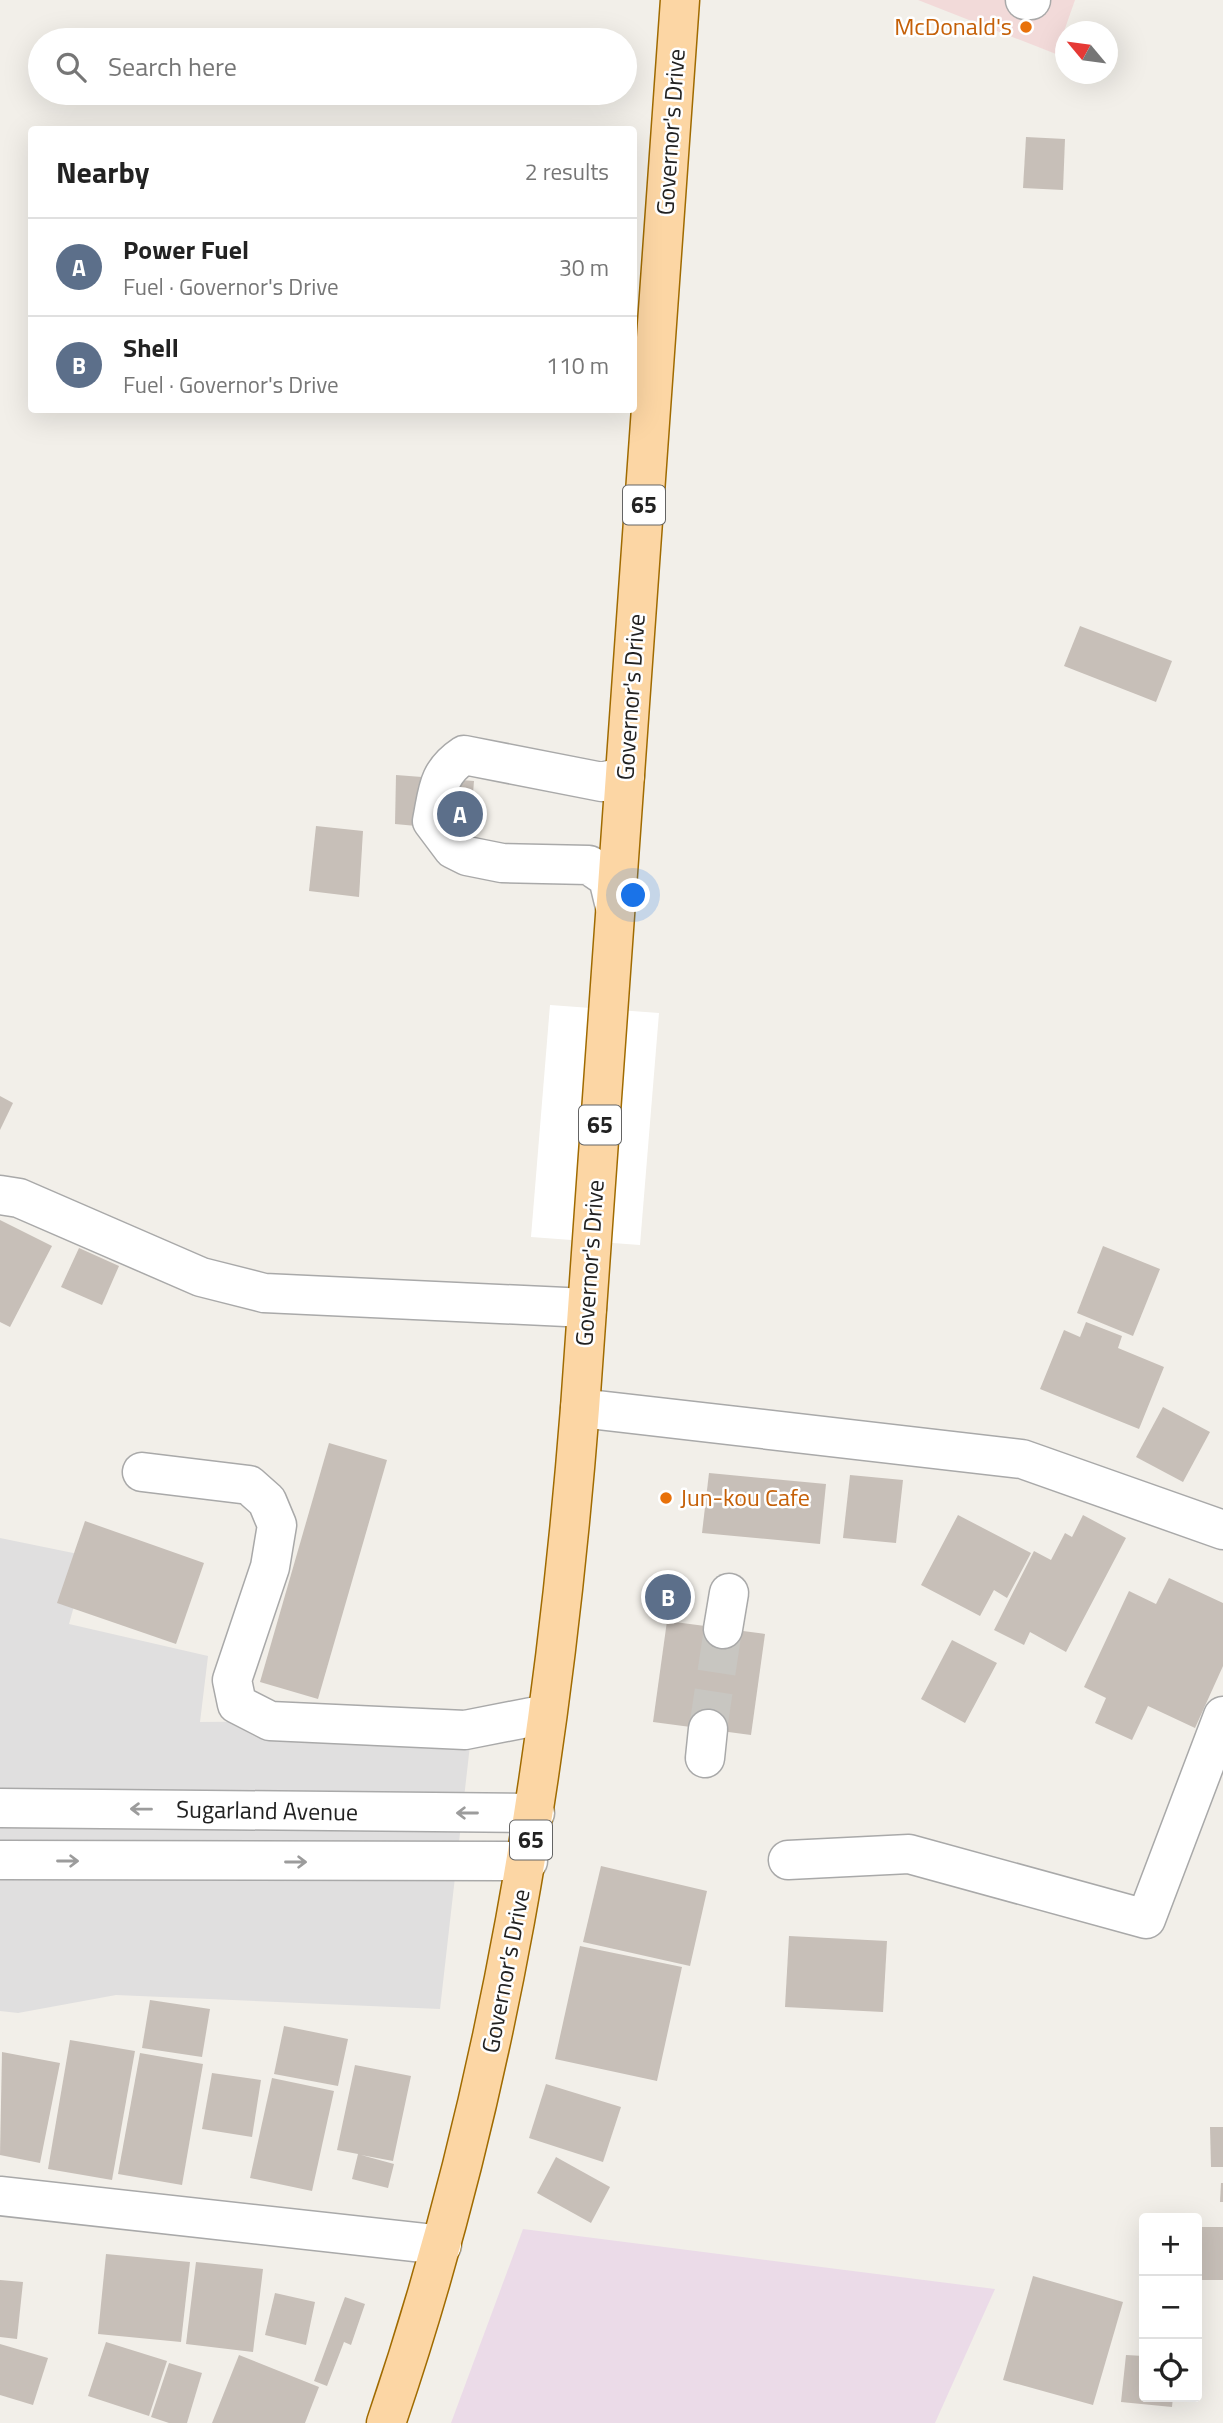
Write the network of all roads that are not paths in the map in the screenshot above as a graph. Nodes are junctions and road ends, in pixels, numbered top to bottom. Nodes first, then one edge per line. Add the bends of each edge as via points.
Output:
1 (680, 0) edge
2 (1025, 0) edge
3 (1031, 0) edge
4 (625, 776) junction
5 (615, 907) junction
6 (0, 1195) edge
7 (587, 1308) junction
8 (580, 1408) junction
9 (142, 1472) dead end
10 (1223, 1530) edge
11 (547, 1714) junction
12 (1223, 1716) edge
13 (0, 1808) edge
14 (367, 1812) junction
15 (535, 1813) junction
16 (0, 1860) edge
17 (788, 1860) dead end
18 (528, 1861) junction
19 (366, 1863) junction
20 (0, 2196) edge
21 (442, 2245) junction
22 (386, 2423) edge

1 - 4 main road, Governor's Drive / 65
2 - 3 street
4 - 5 main road, Governor's Drive / 65
4 - 5 street via 603,782 464,755 449,765 439,782 432,821 453,849 467,856 502,863 589,865 608,878
5 - 7 main road, Governor's Drive / 65
6 - 7 street via 32,1203 201,1277 264,1293
7 - 8 main road, Governor's Drive / 65
8 - 10 street via 1022,1459
8 - 11 main road, Governor's Drive / 65
9 - 11 street via 249,1485 267,1501 277,1525 270,1567 232,1680 237,1704 270,1721 452,1729
11 - 15 main road, Governor's Drive / 65
12 - 17 street via 1146,1919 909,1854
14 -> 13 street, Sugarland Avenue
15 -> 14 street, Sugarland Avenue
14 - 19 street
15 - 18 main road, Governor's Drive / 65
16 -> 19 street, Sugarland Avenue
18 - 19 street, Sugarland Avenue
18 - 21 main road, Governor's Drive / 65 via 488,2057
20 - 21 street
21 - 22 main road, Governor's Drive / 65

